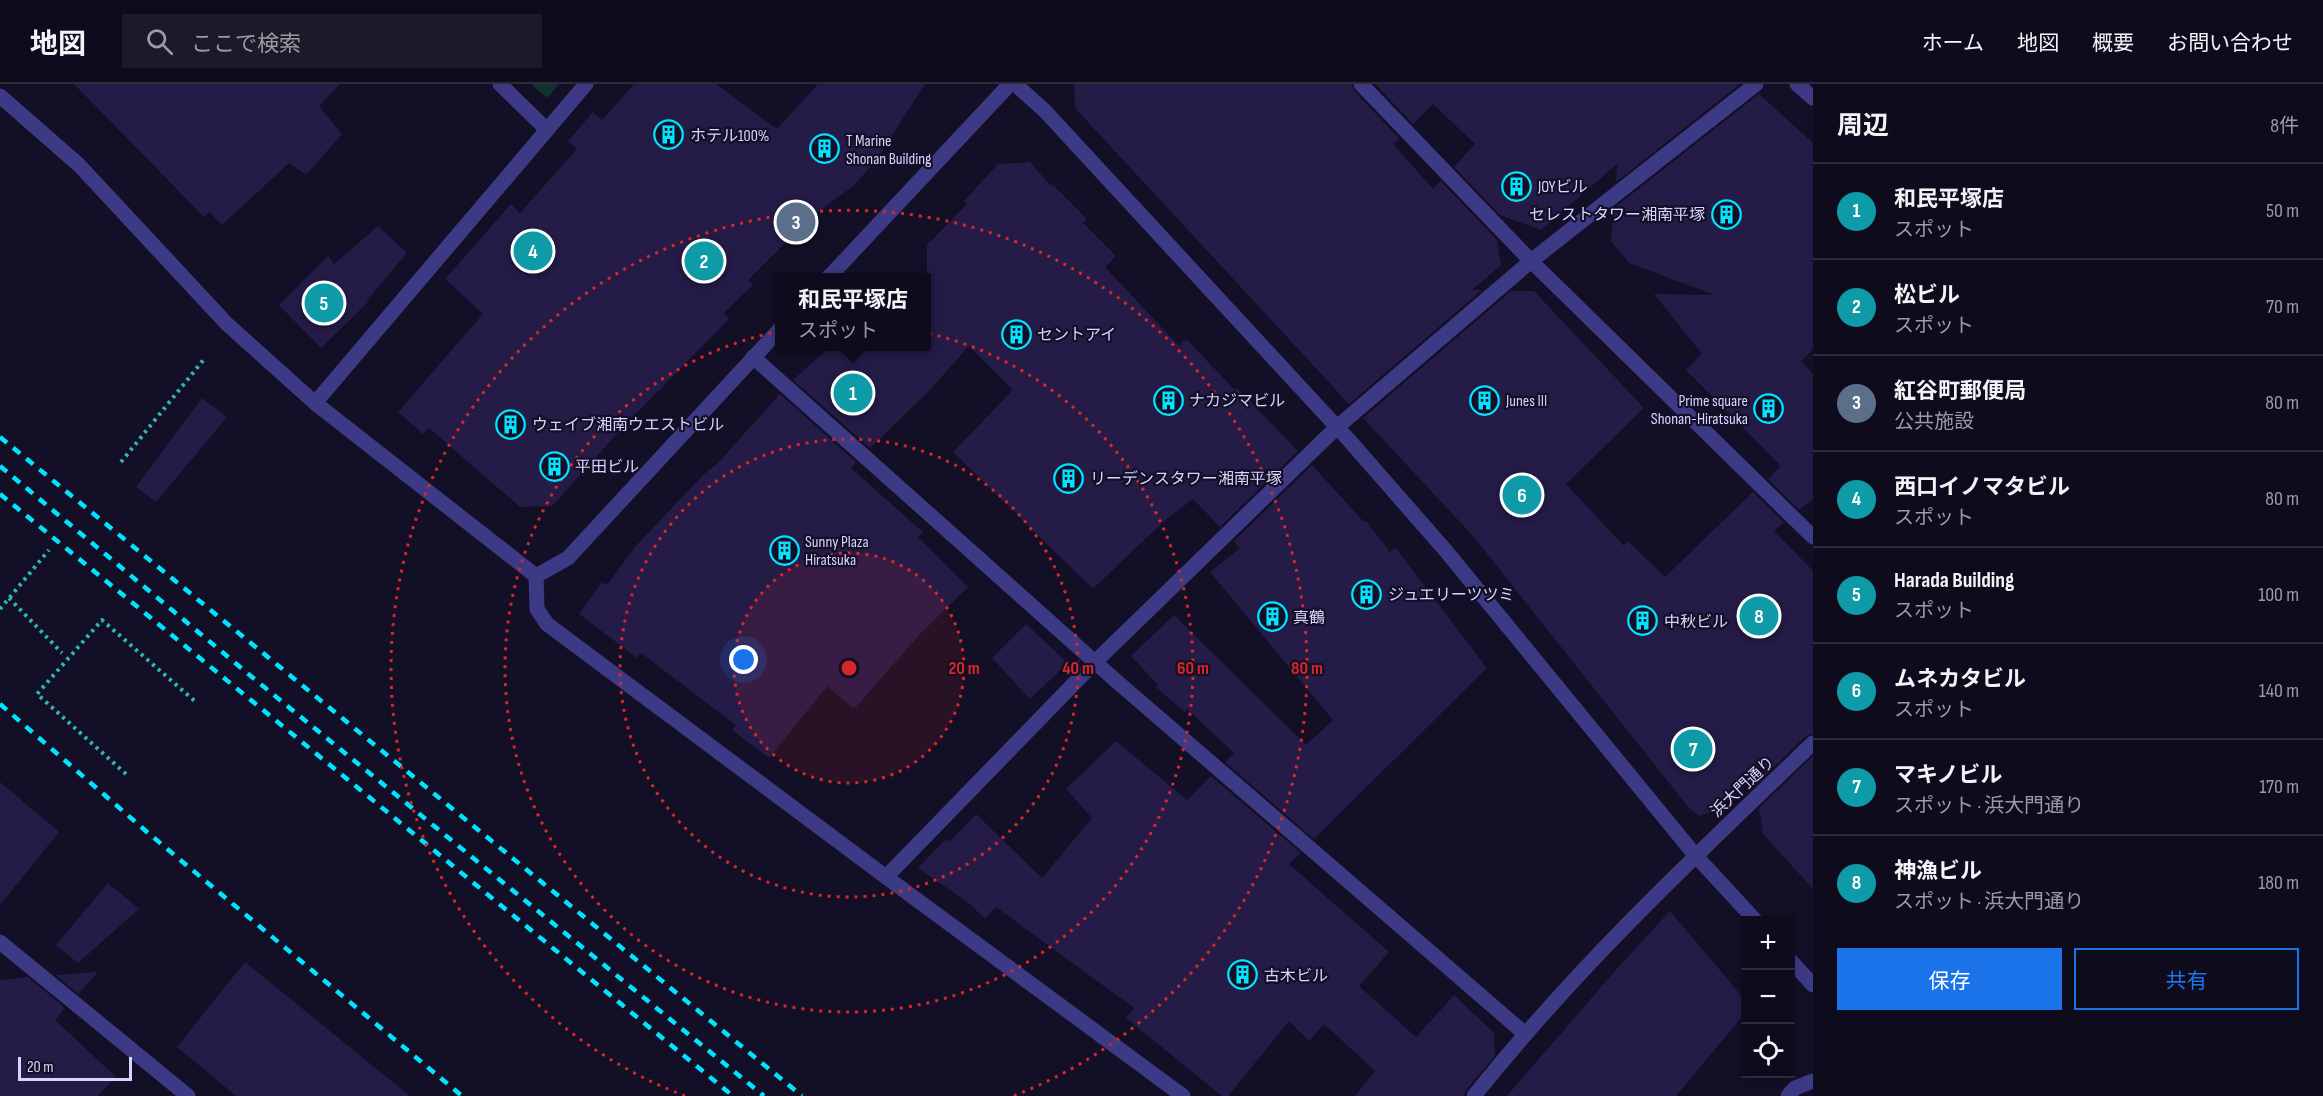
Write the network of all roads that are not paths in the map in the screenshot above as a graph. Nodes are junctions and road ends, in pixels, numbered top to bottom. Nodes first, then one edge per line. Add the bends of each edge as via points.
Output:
1 (500, 84) edge
2 (586, 84) edge
3 (1010, 84) edge
4 (1016, 84) edge
5 (1361, 84) edge
6 (1756, 84) edge
7 (1797, 84) edge
8 (0, 96) edge
9 (1813, 98) edge
10 (547, 130) junction
11 (1532, 261) junction
12 (833, 273) edge
13 (775, 334) edge
14 (753, 357) junction
15 (315, 404) junction
16 (1336, 428) junction
17 (1813, 537) edge
18 (536, 576) junction
19 (1095, 662) junction
20 (1813, 743) edge
21 (1695, 855) junction
22 (886, 878) junction
23 (1750, 916) edge
24 (0, 942) edge
25 (1795, 965) edge
26 (1813, 985) edge
27 (1524, 1034) junction
28 (1813, 1081) edge
29 (188, 1096) edge
30 (1183, 1096) edge
31 (1474, 1096) edge
32 (1788, 1096) edge

1 - 10 street
2 - 10 street
3 - 12 street
4 - 16 street
5 - 11 street
6 - 11 street
7 - 9 street
8 - 15 street via 79,165 227,324
10 - 15 street
11 - 16 street
11 - 17 street
13 - 14 street
14 - 18 street via 568,558
14 - 19 street
15 - 18 street
16 - 19 street
16 - 21 street via 1469,578
18 - 22 street via 537,609 548,624
19 - 22 street
19 - 27 street
20 - 21 street, 浜大門通り
21 - 23 street
21 - 27 street, 浜大門通り
22 - 30 street
24 - 29 street
25 - 26 street
27 - 31 street, 浜大門通り
28 - 32 street via 1795,1088

